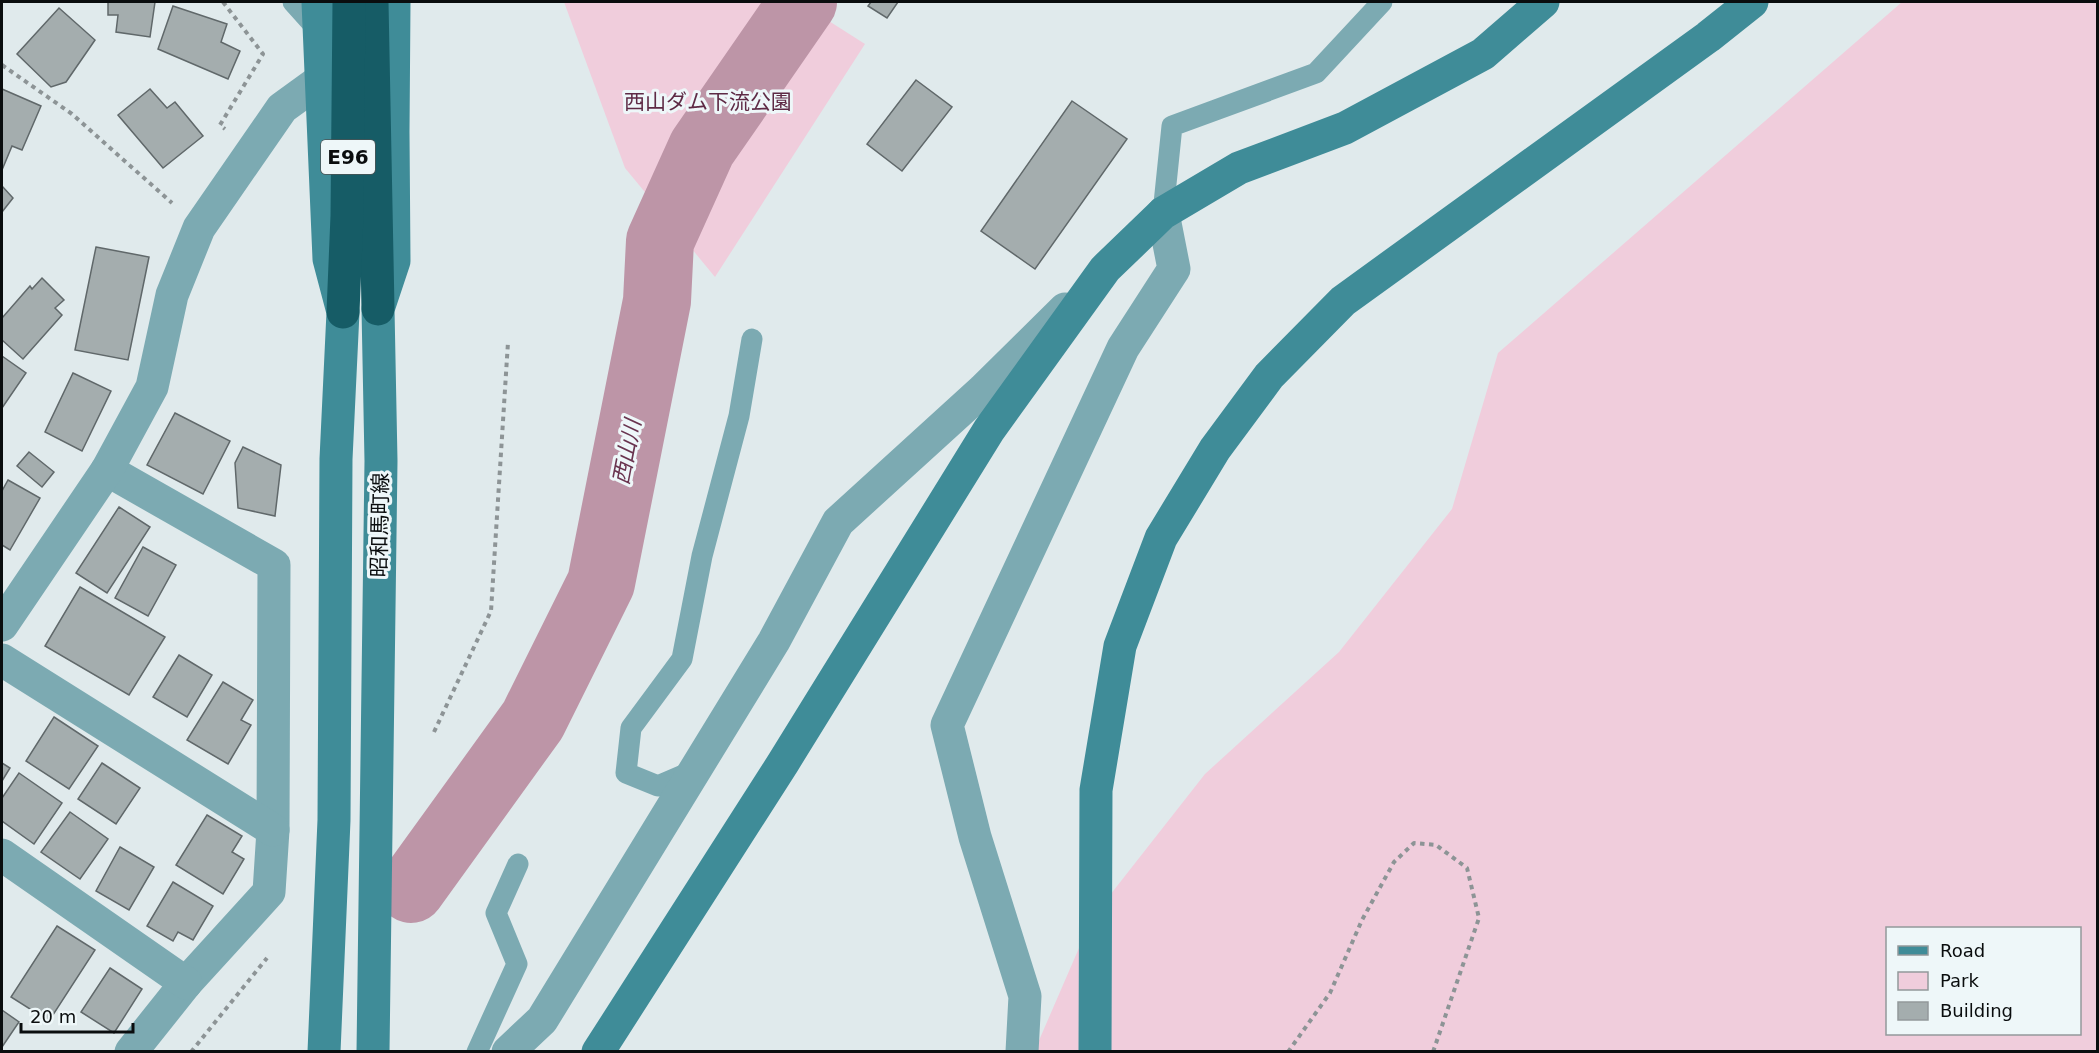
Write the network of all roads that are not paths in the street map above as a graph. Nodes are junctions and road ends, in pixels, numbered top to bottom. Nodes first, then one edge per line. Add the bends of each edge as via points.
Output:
1 (293, 2) edge
2 (350, 2) edge
3 (372, 2) edge
4 (394, 2) edge
5 (1382, 2) edge
6 (1543, 2) edge
7 (1752, 2) edge
8 (318, 16) edge
9 (322, 79) junction
10 (1163, 213) junction
11 (1105, 269) junction
12 (378, 309) junction
13 (343, 312) junction
14 (752, 339) dead end
15 (107, 470) junction
16 (2, 625) edge
17 (2, 660) edge
18 (695, 770) junction
19 (273, 830) junction
20 (2, 855) edge
21 (518, 864) dead end
22 (186, 983) junction
23 (131, 1052) edge
24 (324, 1052) edge
25 (373, 1052) edge
26 (477, 1052) edge
27 (508, 1052) edge
28 (598, 1052) edge
29 (1022, 1052) edge
30 (1095, 1052) edge

1 - 8 lane
2 - 13 highway, E96
3 - 12 highway, E96
4 - 12 street, 昭和馬町線 via 394,261
5 - 10 lane via 1316,73 1172,126
6 - 10 street via 1483,54 1345,128 1239,168
7 - 30 street via 1343,301 1269,376 1215,449 1161,538 1120,646 1096,790
8 - 9 street, 昭和馬町線
9 - 13 street, 昭和馬町線 via 329,259
9 - 15 street via 282,108 199,228 172,295 152,387
10 - 11 street
10 - 29 street via 1174,269 1123,348 947,725 975,837 1025,996
11 - 18 street via 983,390 838,522 774,641
11 - 28 street via 989,430
12 - 25 street, 昭和馬町線 via 381,461
13 - 24 street, 昭和馬町線 via 336,459 334,820
14 - 18 lane via 739,416 702,556 682,659 631,728 626,773 658,786
15 - 16 street
15 - 19 street via 274,565
17 - 19 street
18 - 27 street via 542,1020
19 - 22 street via 269,892
20 - 22 street
21 - 26 lane via 496,913 517,964
22 - 23 street

